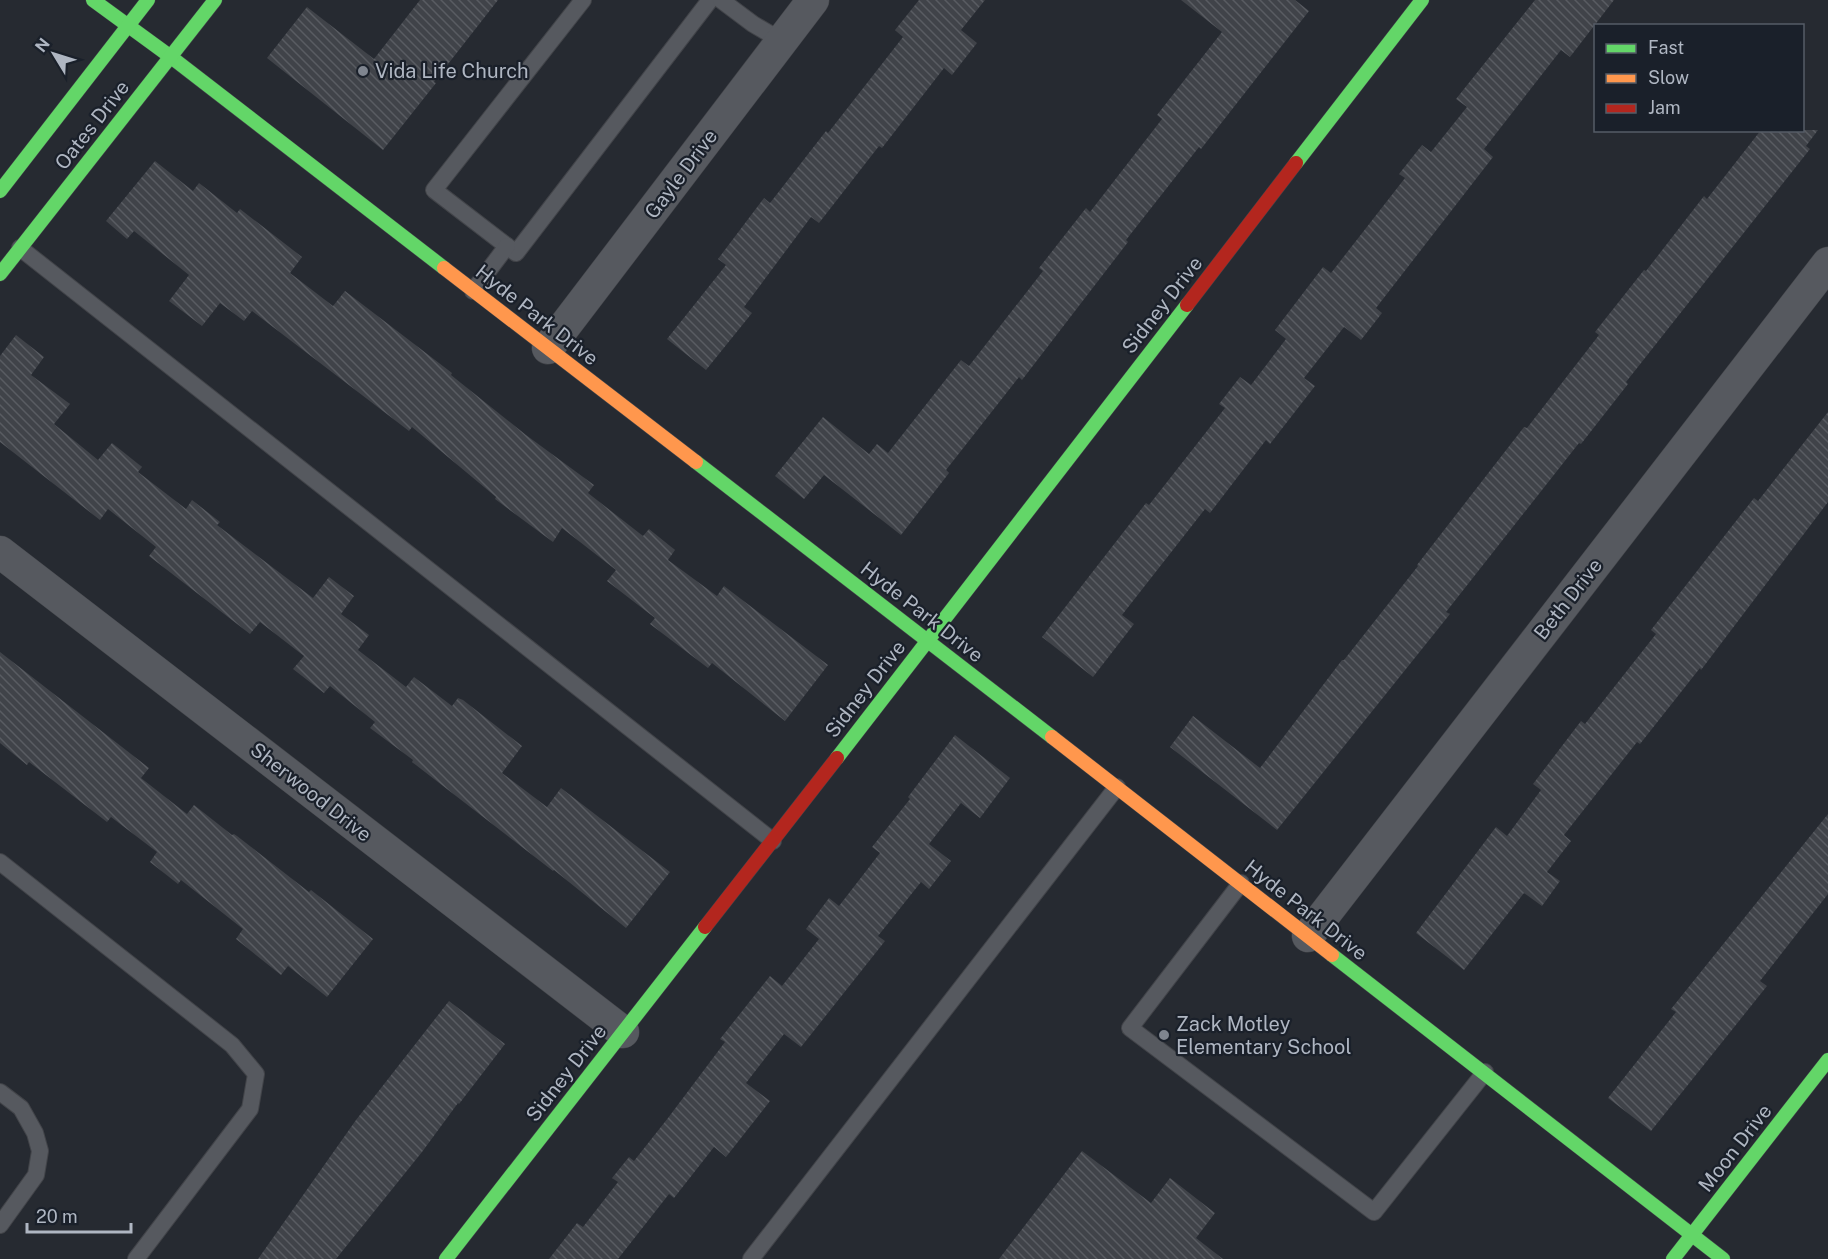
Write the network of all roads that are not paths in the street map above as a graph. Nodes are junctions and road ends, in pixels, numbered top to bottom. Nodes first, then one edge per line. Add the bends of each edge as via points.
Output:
1 (93, 0) edge
2 (148, 0) edge
3 (214, 0) edge
4 (583, 0) edge
5 (710, 0) edge
6 (721, 0) edge
7 (813, 0) edge
8 (1422, 0) edge
9 (128, 26) junction
10 (782, 41) junction
11 (171, 57) junction
12 (0, 191) edge
13 (507, 246) junction
14 (20, 248) junction
15 (1828, 263) edge
16 (0, 274) edge
17 (473, 291) junction
18 (548, 348) junction
19 (0, 552) edge
20 (927, 640) junction
21 (1117, 787) junction
22 (773, 841) junction
23 (0, 862) edge
24 (1241, 883) junction
25 (1308, 936) junction
26 (623, 1032) junction
27 (1828, 1060) edge
28 (1485, 1072) junction
29 (0, 1092) edge
30 (0, 1225) edge
31 (1692, 1235) junction
32 (136, 1259) edge
33 (446, 1259) edge
34 (751, 1259) edge
35 (1673, 1259) edge
36 (1723, 1259) edge

1 - 9 street, Hyde Park Drive
2 - 9 street, Oates Drive
3 - 11 street, Oates Drive
4 - 13 lane via 434,190
5 - 13 lane via 516,253
6 - 10 lane
7 - 10 street, Gayle Drive
8 - 20 street, Sidney Drive
9 - 11 street, Hyde Park Drive
9 - 12 street, Oates Drive
10 - 18 street, Gayle Drive
11 - 14 street, Oates Drive
11 - 17 street, Hyde Park Drive
13 - 17 lane
14 - 16 street, Oates Drive
14 - 22 lane
15 - 25 street, Beth Drive
17 - 18 street, Hyde Park Drive
18 - 20 street, Hyde Park Drive
19 - 26 street, Sherwood Drive
20 - 21 street, Hyde Park Drive
20 - 22 street, Sidney Drive
21 - 24 street, Hyde Park Drive
21 - 34 lane
22 - 26 street, Sidney Drive
23 - 32 lane via 232,1045 256,1074 250,1109
24 - 25 street, Hyde Park Drive
24 - 28 lane via 1130,1028 1374,1212
25 - 28 street, Hyde Park Drive
26 - 33 street, Sidney Drive
27 - 31 street, Moon Drive
28 - 31 street, Hyde Park Drive
29 - 30 lane via 21,1108 40,1151 36,1175
31 - 35 street, Moon Drive
31 - 36 street, Hyde Park Drive

